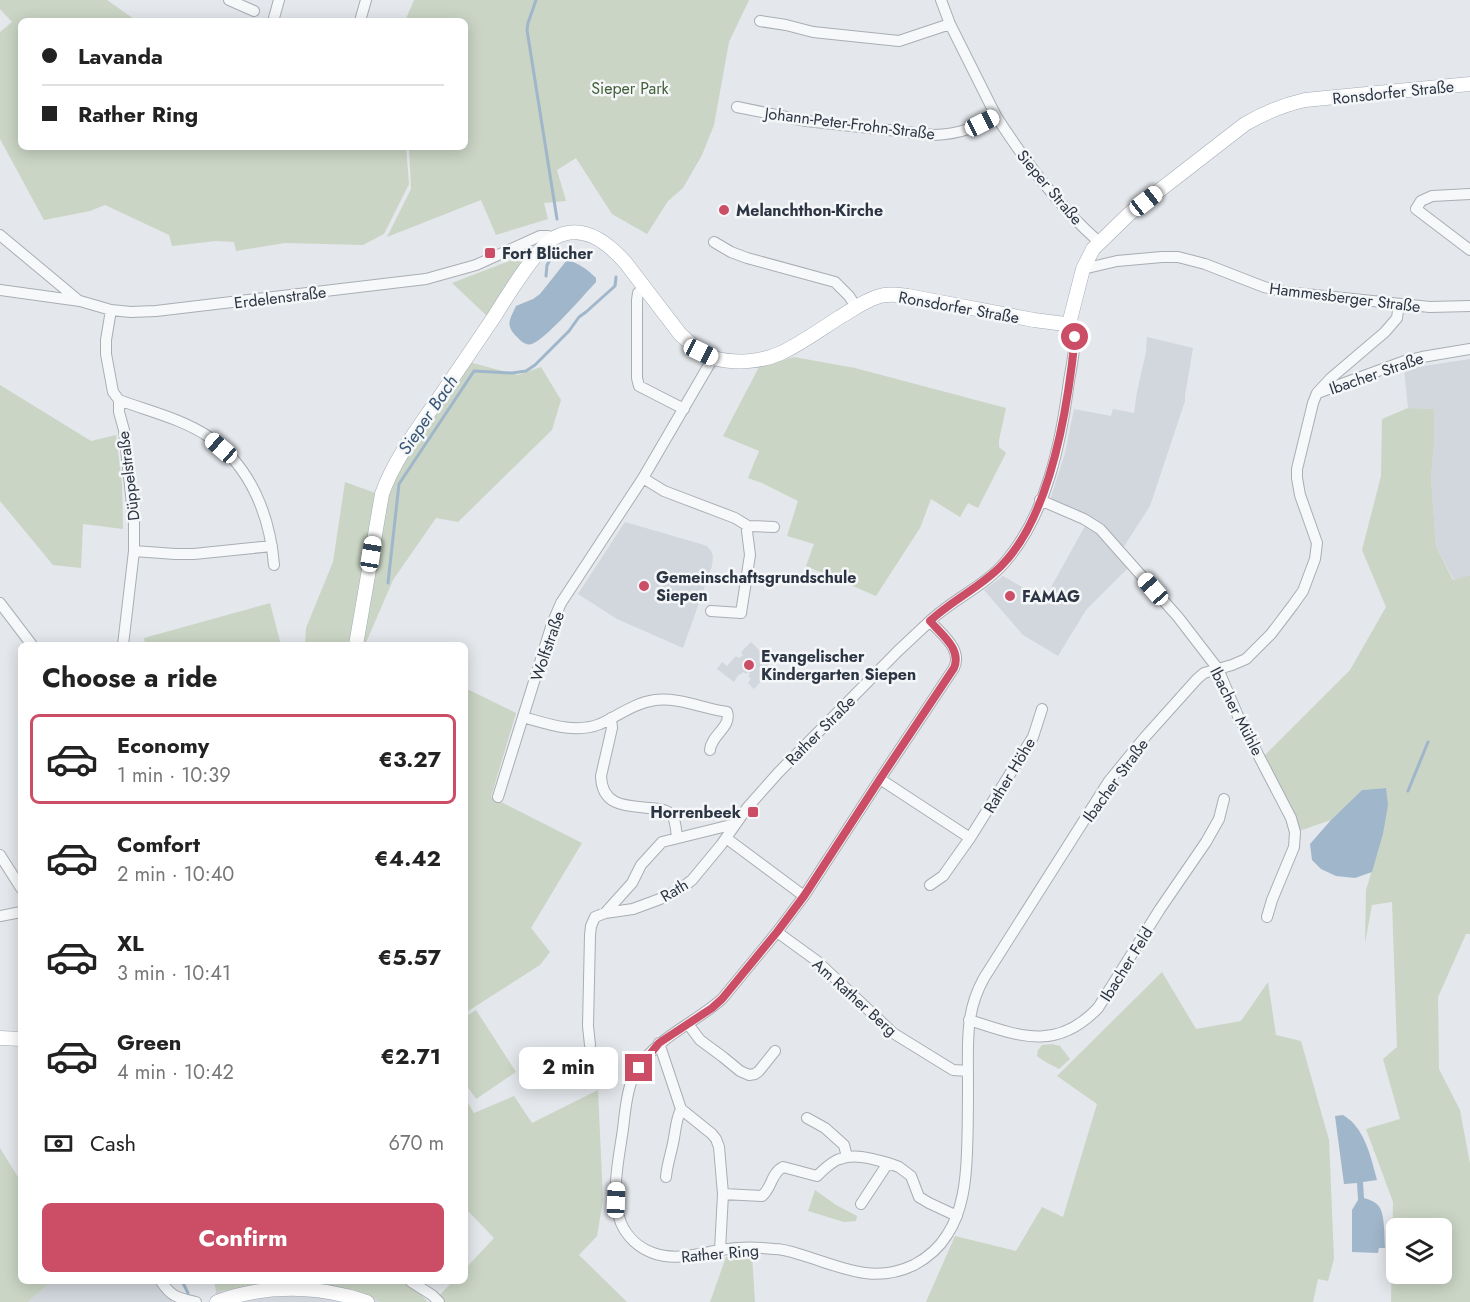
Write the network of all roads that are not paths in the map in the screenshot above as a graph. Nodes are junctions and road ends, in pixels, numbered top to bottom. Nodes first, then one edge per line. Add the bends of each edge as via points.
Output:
1 (229, 0) edge
2 (279, 0) edge
3 (366, 0) edge
4 (941, 0) edge
5 (254, 11) dead end
6 (274, 18) edge
7 (361, 18) edge
8 (760, 21) dead end
9 (950, 24) junction
10 (1470, 84) edge
11 (737, 107) dead end
12 (996, 116) junction
13 (1470, 194) edge
14 (0, 235) edge
15 (553, 238) junction
16 (714, 242) dead end
17 (1099, 242) junction
18 (1470, 250) edge
19 (1083, 269) junction
20 (644, 287) junction
21 (0, 290) edge
22 (80, 301) junction
23 (1399, 304) junction
24 (1470, 306) edge
25 (856, 307) junction
26 (111, 310) junction
27 (1068, 323) junction
28 (1470, 349) edge
29 (713, 357) junction
30 (1317, 393) junction
31 (119, 400) junction
32 (684, 409) junction
33 (643, 477) junction
34 (1040, 500) junction
35 (748, 526) junction
36 (774, 527) dead end
37 (272, 546) junction
38 (134, 551) junction
39 (274, 565) dead end
40 (0, 603) edge
41 (711, 611) dead end
42 (930, 621) junction
43 (30, 642) edge
44 (123, 642) edge
45 (357, 642) edge
46 (1218, 669) junction
47 (1042, 709) dead end
48 (524, 717) junction
49 (611, 718) junction
50 (710, 750) dead end
51 (880, 779) junction
52 (498, 797) dead end
53 (1224, 800) dead end
54 (735, 824) junction
55 (677, 838) junction
56 (726, 838) junction
57 (970, 838) junction
58 (0, 855) edge
59 (18, 883) edge
60 (930, 885) dead end
61 (804, 896) junction
62 (18, 913) edge
63 (605, 913) junction
64 (0, 916) edge
65 (1268, 917) dead end
66 (777, 932) junction
67 (969, 1020) junction
68 (688, 1024) junction
69 (0, 1038) edge
70 (18, 1039) edge
71 (659, 1043) junction
72 (590, 1045) dead end
73 (775, 1051) dead end
74 (968, 1071) junction
75 (681, 1109) junction
76 (807, 1118) dead end
77 (847, 1157) junction
78 (888, 1163) junction
79 (666, 1177) dead end
80 (723, 1194) junction
81 (861, 1204) dead end
82 (957, 1216) junction
83 (720, 1250) junction
84 (162, 1284) edge
85 (415, 1284) edge
86 (196, 1302) edge
87 (217, 1302) edge
88 (367, 1302) edge
89 (439, 1302) edge

1 - 5 street
2 - 6 street
3 - 7 street
4 - 9 street, Sieper Straße
8 - 9 street via 813,32 899,41
9 - 12 street, Sieper Straße
10 - 17 main road, Ronsdorfer Straße via 1305,100 1264,113 1129,214
11 - 12 street, Johann-Peter-Frohn-Straße via 806,121 934,135 965,131
12 - 17 street, Sieper Straße via 1050,192
13 - 18 street via 1432,196 1421,201 1416,209
14 - 22 street
15 - 20 main road, Ronsdorfer Straße via 572,232 593,236 617,254
15 - 26 street, Erdelenstraße via 540,236 476,265 426,279 156,311
15 - 45 main road via 521,277 391,471 382,494
16 - 25 street via 747,258 835,282
17 - 19 main road, Ronsdorfer Straße
19 - 23 street, Hammesberger Straße via 1117,261 1178,257 1264,287
19 - 27 main road, Ronsdorfer Straße
20 - 29 main road, Ronsdorfer Straße via 680,334
20 - 32 street via 637,300 639,386
21 - 22 street, Erdelenstraße
22 - 26 street, Erdelenstraße
23 - 24 street, Hammesberger Straße
23 - 30 street, Ibacher Straße via 1397,318 1385,332
25 - 27 main road, Ronsdorfer Straße via 877,296 894,294
25 - 29 main road, Ronsdorfer Straße via 775,355 737,361
26 - 31 street, Düppelstraße via 106,354 113,392
27 - 34 street, Rather Straße via 1075,337 1066,402 1058,445
28 - 30 street, Ibacher Straße via 1405,361
29 - 32 street, Wolfstraße
30 - 46 street, Ibacher Straße via 1297,469 1300,495 1317,543 1315,559 1303,591 1271,634 1246,659
31 - 37 street via 188,426 221,448 255,491
31 - 38 street, Düppelstraße via 128,455
32 - 33 street, Wolfstraße
33 - 35 street
33 - 48 street, Wolfstraße via 561,603
34 - 42 street, Rather Straße via 1024,536 1005,563
34 - 46 street, Ibacher Mühle via 1100,529 1178,616
35 - 36 street
35 - 41 street via 750,555 741,613
37 - 38 street via 194,554
37 - 39 street
38 - 44 street, Düppelstraße
40 - 43 street
42 - 51 street, Rather Ring via 955,651 956,664
42 - 54 street, Rather Straße via 801,748
46 - 65 street, Ibacher Mühle via 1294,827 1294,847
46 - 67 street, Ibacher Straße via 1197,679 1109,781 984,978
47 - 57 street, Rather Höhe via 1033,737
48 - 49 street via 576,728 591,727
48 - 52 street, Wolfstraße
49 - 50 street via 656,700 727,712 728,722
49 - 55 street via 601,776 605,794 618,804 669,812
51 - 57 street
51 - 61 street, Rather Ring
53 - 67 street, Ibacher Feld via 1206,842 1090,1016 1069,1030 1043,1037 1014,1034
54 - 55 street
54 - 56 street, Rather Straße
55 - 63 street via 662,842 648,856 632,883
56 - 61 street
56 - 63 street, Rath via 679,890 633,909
57 - 60 street, Rather Höhe via 943,876
58 - 59 street
61 - 66 street, Rather Ring
62 - 64 street
63 - 72 street via 595,917 591,926
66 - 68 street, Rather Ring via 722,999
66 - 74 street, Am Rather Berg via 817,961 893,1033 953,1070
67 - 74 street, Ibacher Straße
68 - 71 street, Rather Ring
68 - 73 street via 700,1040 749,1075 759,1071
69 - 70 main road
71 - 75 street
71 - 83 street, Rather Ring via 639,1068 629,1091 617,1184 620,1221 638,1246 663,1257
74 - 82 street, Ibacher Straße via 965,1187
75 - 79 street
75 - 80 street via 716,1139
76 - 77 street via 844,1145
77 - 78 street via 868,1157
77 - 80 street via 838,1159 817,1176 778,1169 762,1196
78 - 81 street
78 - 82 street via 911,1176 919,1197
80 - 83 street
82 - 83 street, Rather Ring via 934,1251 892,1273 854,1272 791,1251
84 - 86 street via 175,1297
85 - 89 street
87 - 88 main road via 276,1289 336,1294

